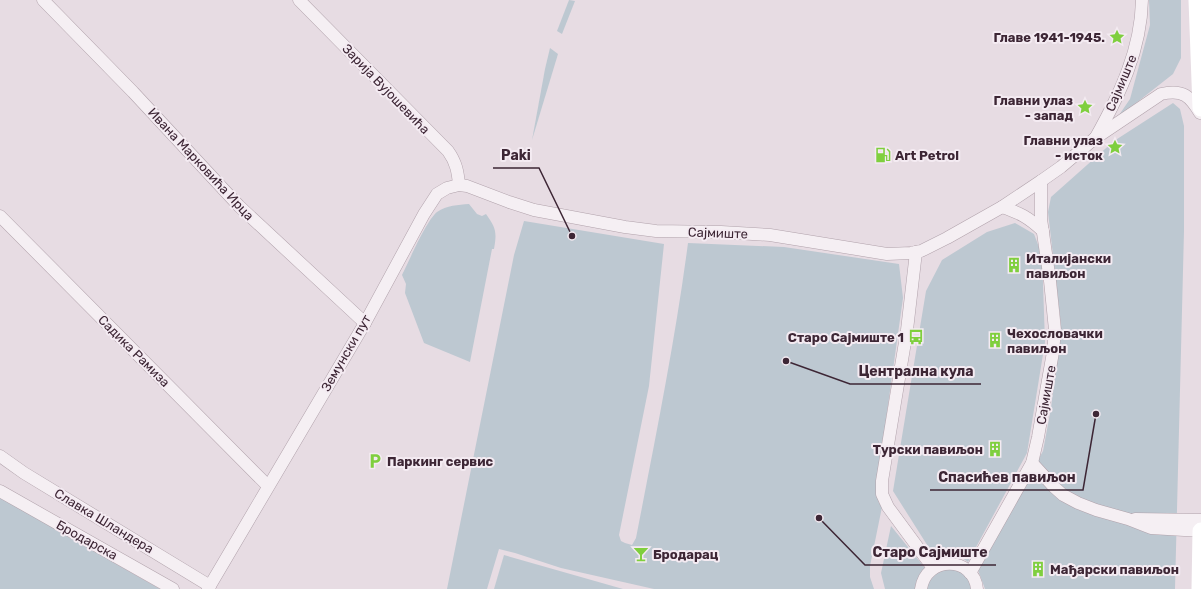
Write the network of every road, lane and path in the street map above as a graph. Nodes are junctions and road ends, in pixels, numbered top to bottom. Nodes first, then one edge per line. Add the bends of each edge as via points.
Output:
1 (43, 0) edge
2 (299, 0) edge
3 (1142, 0) edge
4 (1196, 0) edge
5 (1201, 108) edge
6 (1201, 114) edge
7 (1094, 139) junction
8 (1041, 181) junction
9 (459, 185) junction
10 (1002, 206) junction
11 (0, 216) edge
12 (1043, 231) junction
13 (916, 252) junction
14 (365, 322) junction
15 (0, 456) edge
16 (1032, 463) junction
17 (268, 486) junction
18 (0, 491) edge
19 (1128, 519) junction
20 (1201, 520) edge
21 (1201, 531) edge
22 (933, 568) junction
23 (970, 573) junction
24 (209, 587) edge
25 (173, 589) edge
26 (921, 589) edge
27 (977, 589) edge
28 (1200, 589) edge

1 - 14 street, Ивана Марковића Ирца via 239,206
2 - 9 street, Зарија Вујошевића via 448,152 458,171
3 - 7 street, Сајмиште via 1132,60 1117,97
4 - 5 main road
6 - 7 street, Сајмиште via 1188,97 1176,92 1161,94
7 - 8 street, Сајмиште
8 - 10 street, Сајмиште
8 - 12 street, Сајмиште
9 - 13 street, Сајмиште via 552,214 656,231 770,235 888,254
9 - 14 street, Земунски пут via 447,188 434,198
10 - 12 street via 1024,215
10 - 13 street, Сајмиште via 942,241
11 - 17 street, Садика Рамиза
12 - 16 street, Сајмиште via 1054,310 1055,340
13 - 22 street via 882,494 888,507
14 - 17 street, Земунски пут
15 - 24 street, Славка Шландера
16 - 19 street via 1063,495 1096,510
16 - 23 street, Сајмиште
17 - 24 street, Земунски пут
18 - 25 street, Бродарска
19 - 20 street
19 - 21 street via 1151,528
21 - 28 main road, bridge
22 - 23 street via 948,563 956,564
22 - 26 street via 925,577
23 - 27 street

